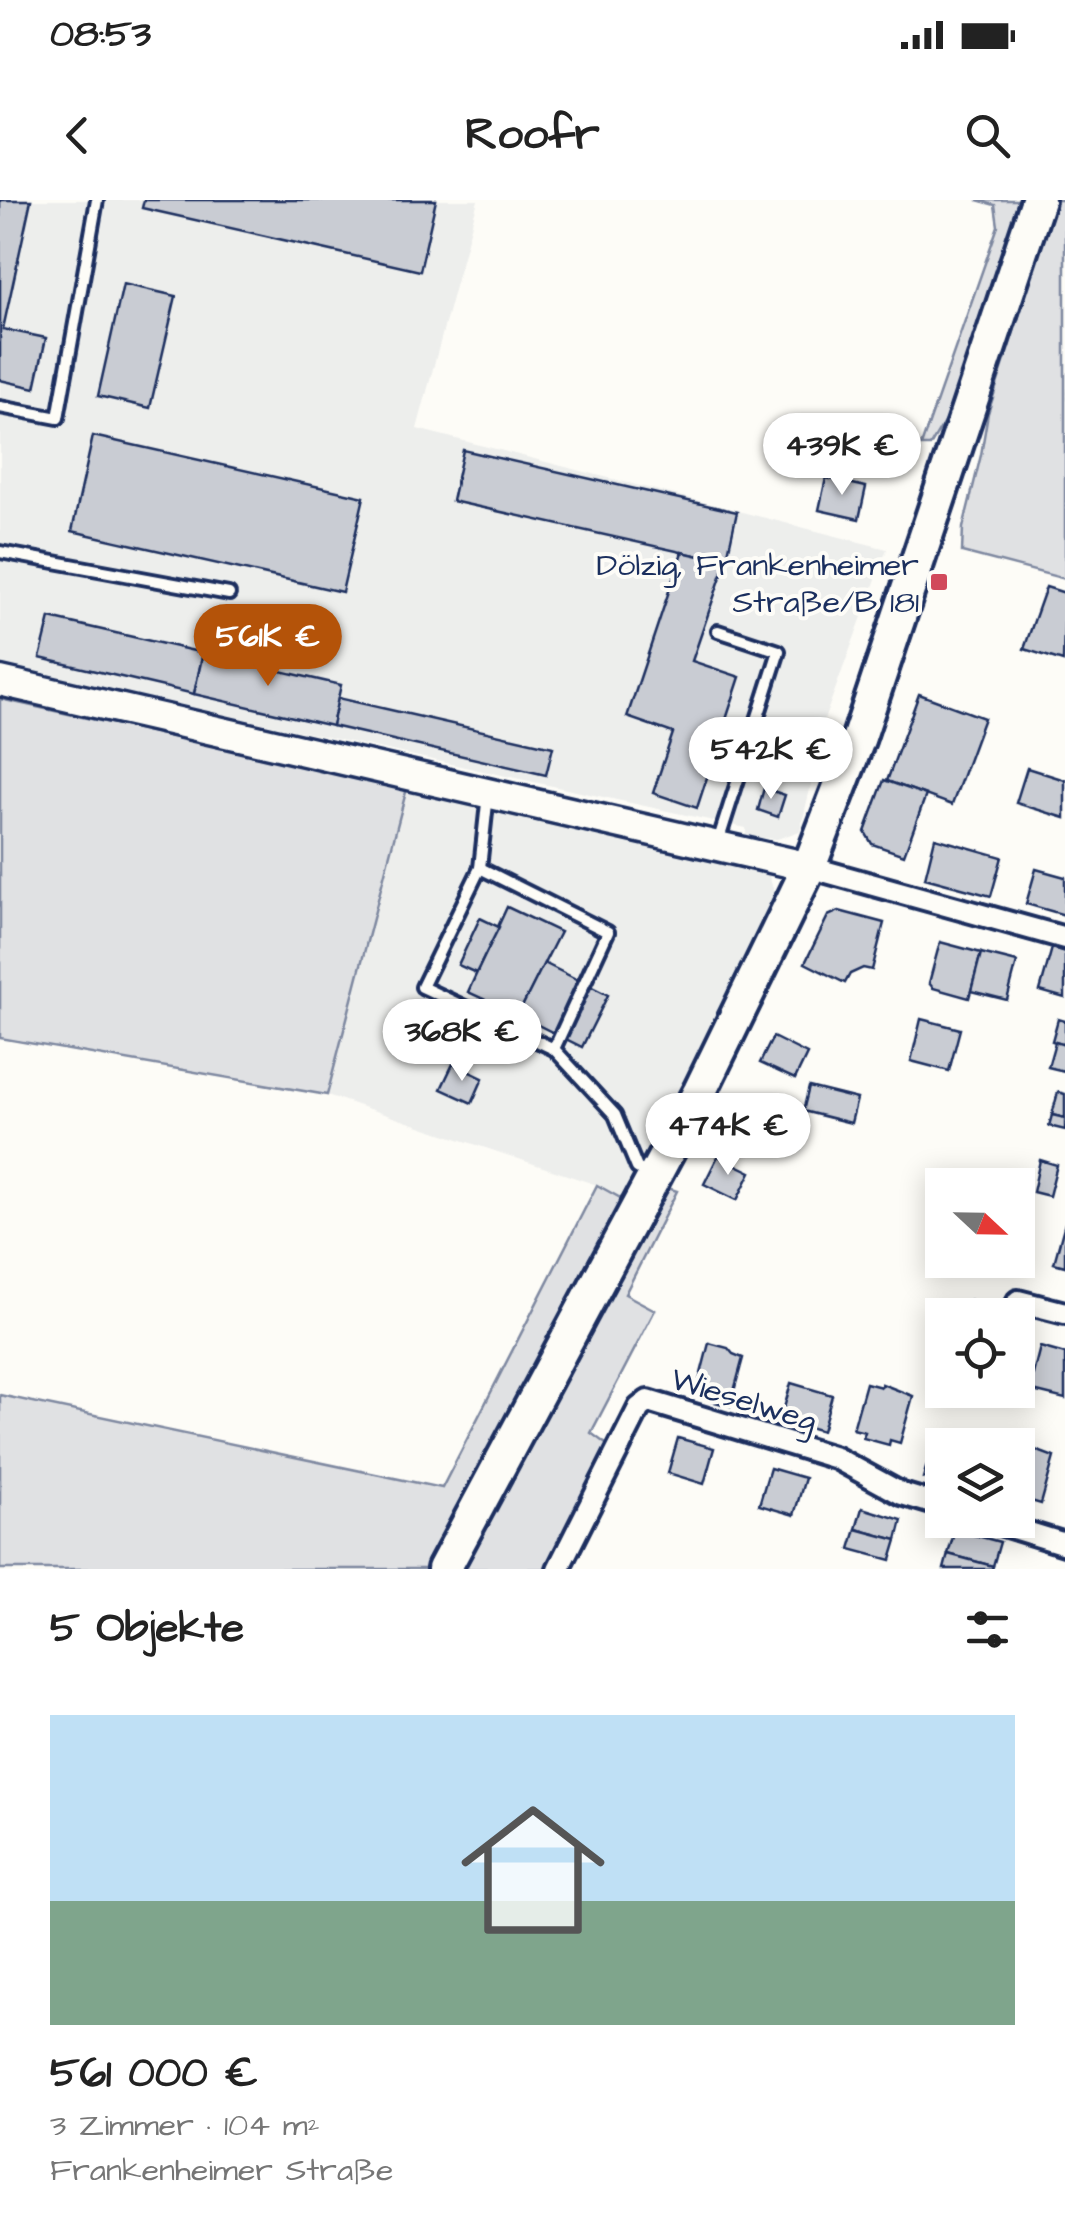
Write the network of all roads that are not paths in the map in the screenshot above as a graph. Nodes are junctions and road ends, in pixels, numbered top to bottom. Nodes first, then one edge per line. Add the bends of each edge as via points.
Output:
1 (98, 200) edge
2 (1038, 200) edge
3 (0, 407) edge
4 (0, 552) edge
5 (229, 594) dead end
6 (718, 632) dead end
7 (0, 681) edge
8 (488, 793) junction
9 (716, 847) junction
10 (809, 867) junction
11 (480, 868) junction
12 (1065, 938) edge
13 (554, 1049) junction
14 (654, 1179) junction
15 (1035, 1305) edge
16 (1065, 1313) edge
17 (925, 1501) edge
18 (1035, 1535) edge
19 (1065, 1544) edge
20 (444, 1569) edge
21 (558, 1569) edge

1 - 3 lane via 58,418
2 - 10 main road via 871,702
4 - 5 lane
6 - 9 lane via 779,652
7 - 8 street
8 - 9 street
8 - 11 lane
9 - 10 street
10 - 12 street
10 - 14 main road
11 - 13 lane via 608,932
11 - 13 lane via 422,987
13 - 14 lane via 615,1115 637,1168
14 - 20 main road
15 - 16 street
17 - 21 street, Wieselweg via 836,1458 648,1401 638,1408
18 - 19 street

